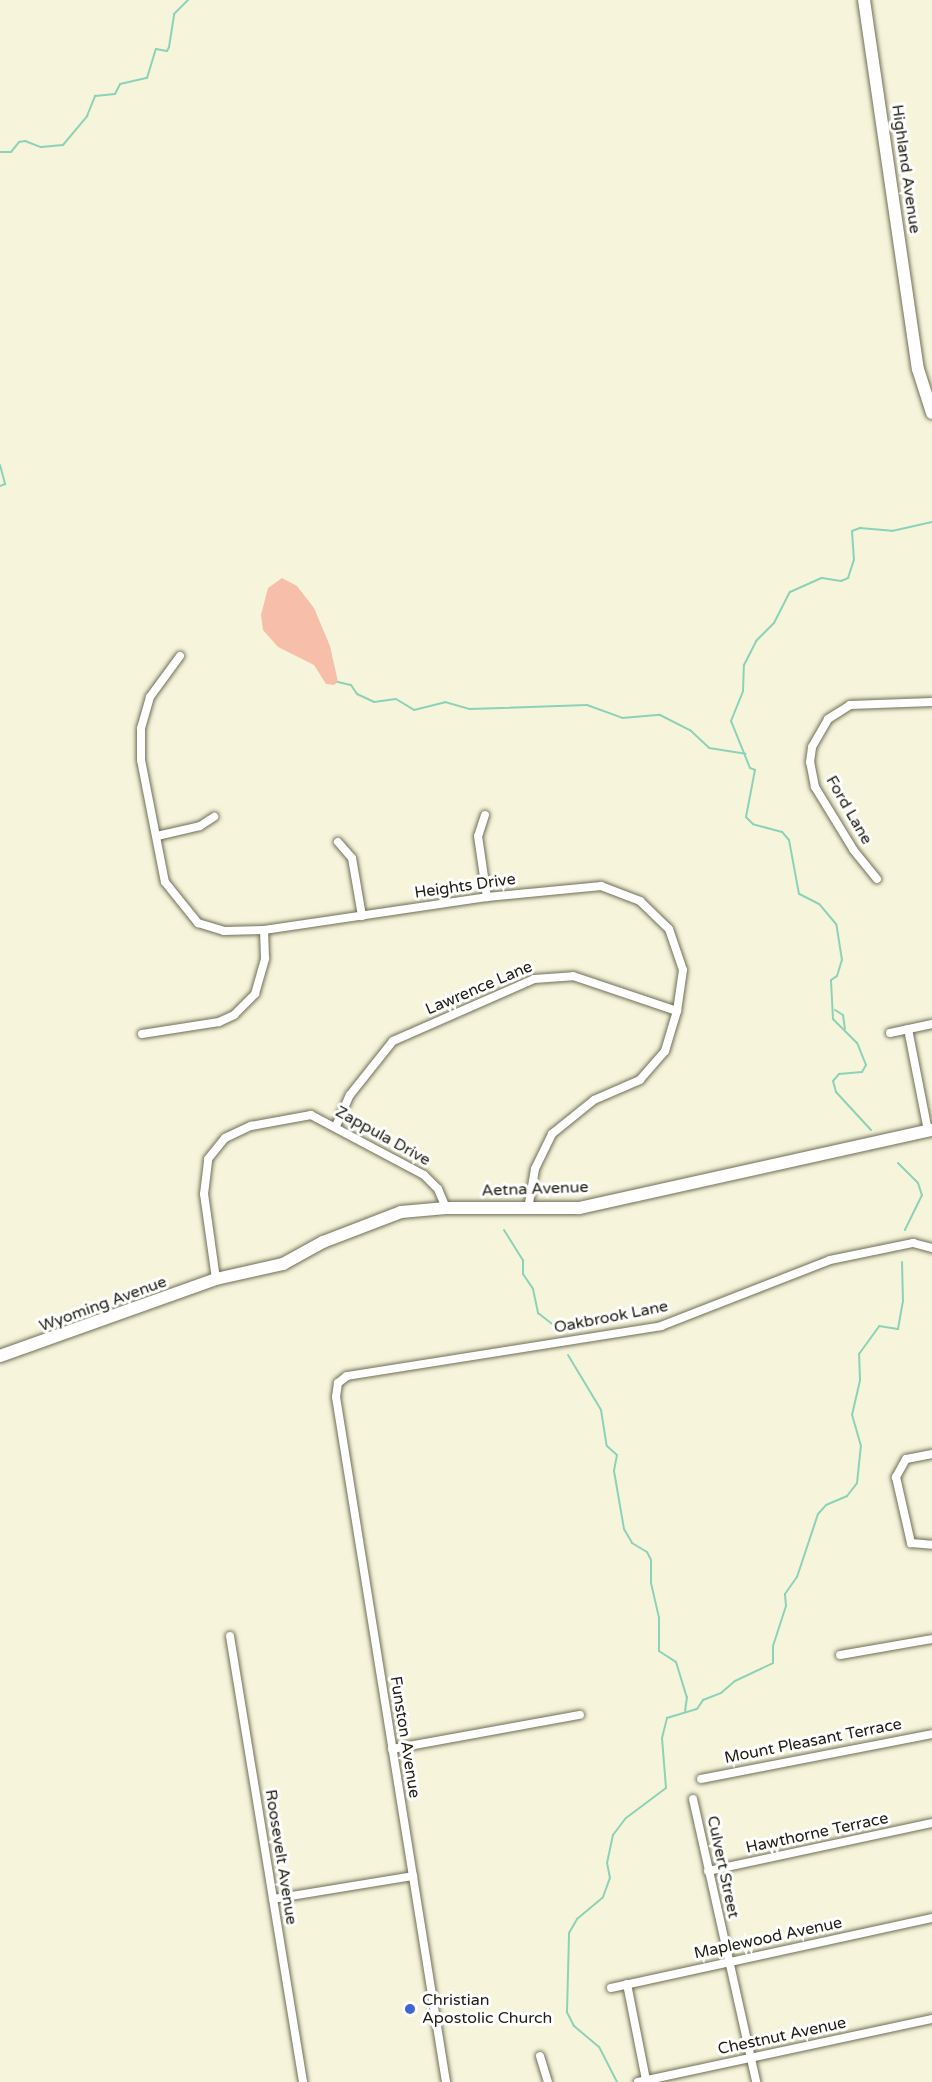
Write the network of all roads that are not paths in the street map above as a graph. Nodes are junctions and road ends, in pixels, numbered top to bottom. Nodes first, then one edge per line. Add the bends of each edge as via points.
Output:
1 (864, 0) edge
2 (932, 413) edge
3 (180, 656) dead end
4 (932, 702) edge
5 (485, 815) dead end
6 (214, 817) dead end
7 (157, 836) junction
8 (338, 842) dead end
9 (877, 879) dead end
10 (487, 897) junction
11 (362, 916) junction
12 (264, 930) junction
13 (677, 1011) junction
14 (932, 1024) edge
15 (908, 1029) junction
16 (890, 1033) dead end
17 (142, 1034) dead end
18 (336, 1126) junction
19 (930, 1130) edge
20 (446, 1208) junction
21 (528, 1208) junction
22 (932, 1248) edge
23 (216, 1280) junction
24 (0, 1356) edge
25 (336, 1397) joint
26 (932, 1454) edge
27 (932, 1545) edge
28 (230, 1636) dead end
29 (932, 1639) edge
30 (840, 1655) dead end
31 (580, 1715) dead end
32 (932, 1734) edge
33 (392, 1749) junction
34 (701, 1779) dead end
35 (693, 1799) dead end
36 (932, 1824) edge
37 (708, 1871) junction
38 (413, 1875) junction
39 (273, 1899) junction
40 (932, 1918) edge
41 (729, 1962) junction
42 (627, 1984) junction
43 (611, 1988) dead end
44 (932, 2019) edge
45 (540, 2056) dead end
46 (751, 2058) junction
47 (642, 2081) edge
48 (303, 2082) edge
49 (446, 2082) edge
50 (548, 2082) edge
51 (756, 2082) edge

1 - 2 street, Highland Avenue via 918,369
3 - 7 street, Heights Drive via 150,697 141,729 141,760
4 - 9 street, Ford Lane via 850,705 828,719 812,747 810,762 815,787 853,849
5 - 10 street via 478,836
6 - 7 street via 200,826
7 - 12 street, Heights Drive via 165,882 198,922 224,931
8 - 11 street via 352,858
10 - 11 street, Heights Drive
10 - 13 street, Heights Drive via 601,886 640,902 669,929 673,939 683,970
11 - 12 street, Heights Drive
12 - 17 street via 265,958 255,994 234,1015 219,1022
13 - 18 street, Lawrence Lane via 573,976 534,979 393,1041 356,1086
13 - 21 street, Heights Drive via 665,1051 640,1080 594,1100 552,1134 535,1169
14 - 15 street
15 - 16 street
15 - 19 street
18 - 20 street, Zappula Drive via 424,1175 438,1189
18 - 23 street, Zappula Drive via 311,1115 250,1126 225,1138 208,1159 204,1194
19 - 21 street, Aetna Avenue via 579,1208
20 - 21 street, Aetna Avenue
20 - 23 street, Aetna Avenue via 378,1218 283,1264
22 - 25 street, Oakbrook Lane via 913,1243 830,1260 661,1326 347,1376 338,1383
23 - 24 street, Wyoming Avenue
25 - 33 street, Funston Avenue
26 - 27 street via 906,1459 896,1478 911,1543
28 - 39 street, Roosevelt Avenue
29 - 30 street
31 - 33 street
32 - 34 street, Mount Pleasant Terrace
33 - 38 street, Funston Avenue
35 - 37 street, Culvert Street
36 - 37 street, Hawthorne Terrace
37 - 41 street, Culvert Street
38 - 39 street
38 - 49 street, Funston Avenue
39 - 48 street, Roosevelt Avenue
40 - 41 street, Maplewood Avenue
41 - 42 street, Maplewood Avenue
41 - 46 street, Culvert Street
42 - 43 street, Maplewood Avenue
42 - 47 street
44 - 46 street, Chestnut Avenue
45 - 50 street
46 - 47 street, Chestnut Avenue
46 - 51 street, Culvert Street

